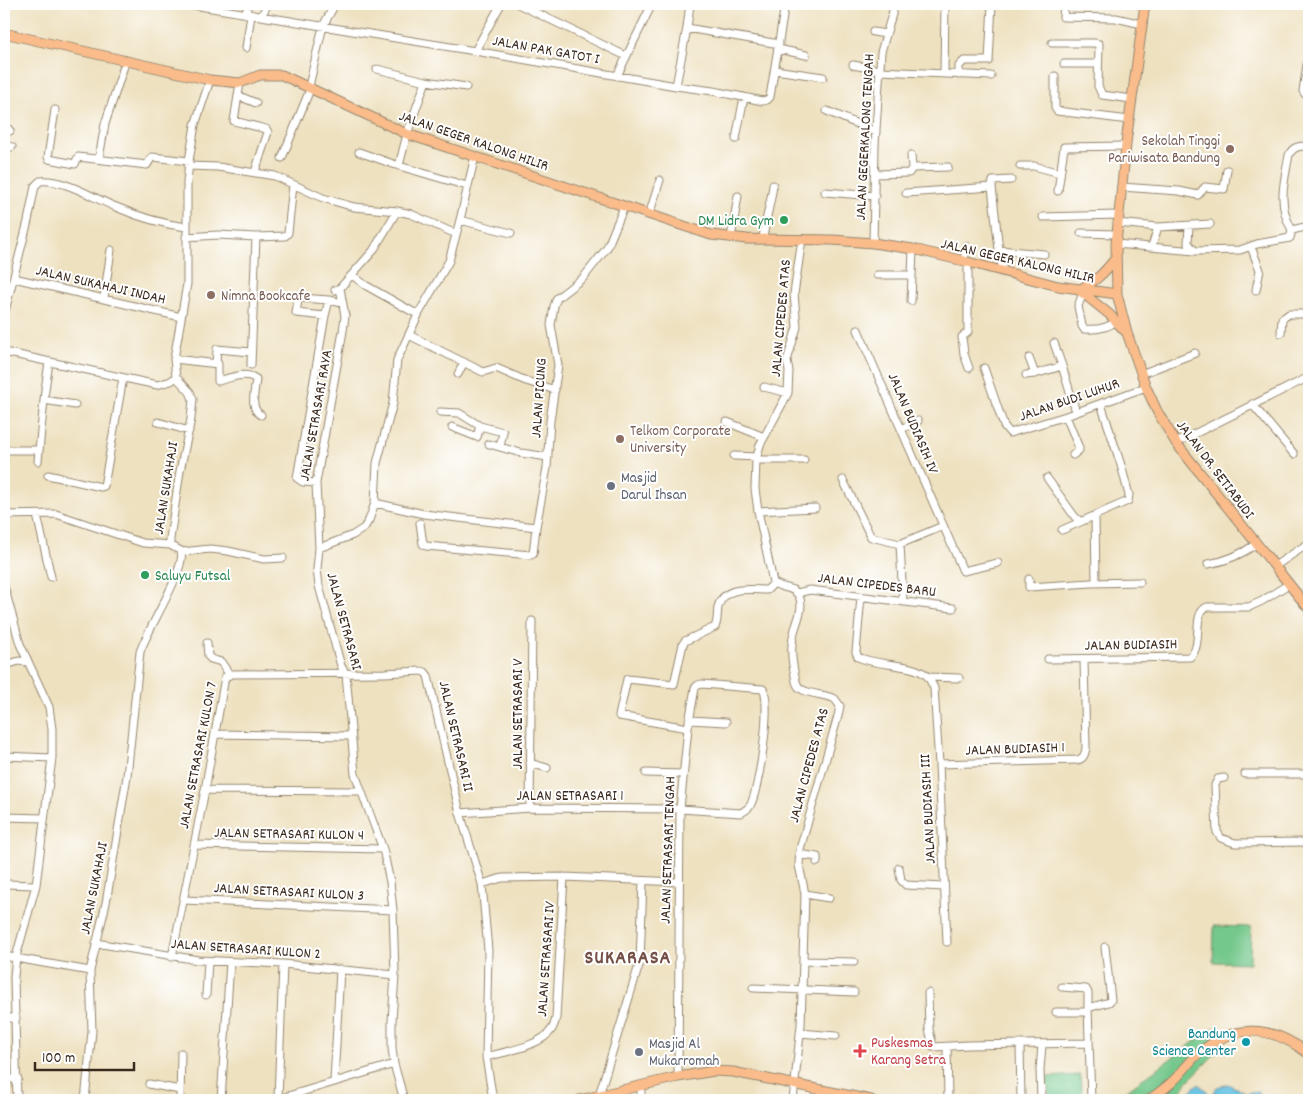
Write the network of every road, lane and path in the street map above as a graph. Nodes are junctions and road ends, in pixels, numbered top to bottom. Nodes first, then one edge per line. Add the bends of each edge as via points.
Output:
1 (186, 4) edge
2 (248, 4) edge
3 (268, 4) edge
4 (335, 4) edge
5 (501, 4) edge
6 (518, 4) edge
7 (652, 4) edge
8 (690, 4) edge
9 (785, 4) edge
10 (895, 4) edge
11 (945, 4) edge
12 (992, 4) edge
13 (1064, 4) edge
14 (1145, 4) edge
15 (249, 14) junction
16 (261, 16) junction
17 (1142, 24) junction
18 (323, 26) junction
19 (687, 28) junction
20 (873, 32) dead end
21 (4, 33) edge
22 (886, 34) junction
23 (1052, 43) dead end
24 (779, 47) junction
25 (246, 48) dead end
26 (475, 51) junction
27 (1309, 52) edge
28 (806, 55) dead end
29 (626, 56) junction
30 (126, 60) junction
31 (1064, 64) dead end
32 (1098, 64) junction
33 (854, 65) dead end
34 (377, 69) dead end
35 (775, 70) junction
36 (880, 70) junction
37 (944, 74) junction
38 (959, 75) junction
39 (616, 76) junction
40 (991, 76) dead end
41 (1055, 76) dead end
42 (823, 77) dead end
43 (210, 80) junction
44 (426, 81) junction
45 (240, 83) junction
46 (676, 86) junction
47 (310, 87) junction
48 (466, 87) dead end
49 (1309, 95) edge
50 (239, 96) junction
51 (744, 97) junction
52 (1132, 99) junction
53 (256, 103) dead end
54 (55, 110) dead end
55 (826, 112) dead end
56 (1129, 120) junction
57 (4, 123) edge
58 (10, 131) dead end
59 (876, 132) junction
60 (407, 134) junction
61 (736, 139) dead end
62 (4, 144) edge
63 (1126, 146) junction
64 (1309, 146) edge
65 (12, 147) dead end
66 (359, 152) dead end
67 (911, 155) dead end
68 (475, 156) junction
69 (99, 158) dead end
70 (282, 158) dead end
71 (188, 164) junction
72 (399, 166) junction
73 (1020, 166) dead end
74 (912, 168) junction
75 (948, 168) dead end
76 (1227, 170) dead end
77 (255, 172) junction
78 (1060, 173) junction
79 (875, 174) junction
80 (660, 180) dead end
81 (1011, 180) dead end
82 (774, 185) dead end
83 (293, 186) junction
84 (467, 186) junction
85 (992, 187) junction
86 (1121, 187) junction
87 (1058, 191) dead end
88 (825, 192) dead end
89 (906, 193) dead end
90 (738, 196) dead end
91 (875, 196) junction
92 (624, 207) junction
93 (397, 211) junction
94 (649, 215) junction
95 (1042, 217) dead end
96 (1118, 219) junction
97 (460, 220) junction
98 (1210, 224) dead end
99 (1189, 226) junction
100 (1309, 226) edge
101 (187, 227) junction
102 (1158, 227) junction
103 (1292, 230) junction
104 (511, 233) dead end
105 (1081, 233) dead end
106 (456, 234) junction
107 (186, 237) junction
108 (256, 237) junction
109 (730, 238) junction
110 (763, 239) junction
111 (802, 239) junction
112 (1116, 239) junction
113 (873, 243) junction
114 (966, 246) dead end
115 (1152, 246) junction
116 (1251, 247) junction
117 (913, 249) junction
118 (111, 250) dead end
119 (999, 250) junction
120 (1195, 251) junction
121 (1044, 254) dead end
122 (1115, 259) junction
123 (966, 262) junction
124 (1004, 271) junction
125 (352, 275) junction
126 (877, 275) dead end
127 (911, 275) junction
128 (14, 278) junction
129 (1256, 290) dead end
130 (1081, 291) junction
131 (1117, 294) junction
132 (6, 298) edge
133 (104, 298) junction
134 (329, 300) junction
135 (911, 301) dead end
136 (342, 303) junction
137 (419, 313) junction
138 (1309, 314) edge
139 (4, 315) edge
140 (324, 316) junction
141 (181, 317) junction
142 (1116, 320) junction
143 (858, 330) dead end
144 (1127, 333) junction
145 (1281, 333) dead end
146 (409, 335) junction
147 (1054, 343) dead end
148 (4, 352) edge
149 (252, 352) junction
150 (1195, 353) dead end
151 (1029, 358) dead end
152 (174, 359) junction
153 (49, 362) junction
154 (464, 362) junction
155 (217, 364) junction
156 (252, 365) dead end
157 (1062, 366) junction
158 (970, 368) dead end
159 (984, 368) dead end
160 (458, 374) dead end
161 (1026, 374) dead end
162 (1035, 374) junction
163 (1141, 374) junction
164 (1309, 377) edge
165 (123, 378) junction
166 (176, 378) junction
167 (764, 387) dead end
168 (1146, 387) junction
169 (555, 390) junction
170 (788, 394) junction
171 (44, 400) junction
172 (1101, 404) junction
173 (1252, 404) junction
174 (75, 405) dead end
175 (440, 412) dead end
176 (1076, 412) junction
177 (261, 415) dead end
178 (1066, 416) junction
179 (918, 421) dead end
180 (158, 422) dead end
181 (727, 422) dead end
182 (480, 426) junction
183 (452, 427) dead end
184 (901, 429) junction
185 (189, 431) junction
186 (764, 437) junction
187 (1176, 443) junction
188 (489, 444) dead end
189 (500, 447) junction
190 (4, 450) edge
191 (39, 450) junction
192 (1294, 454) dead end
193 (1074, 455) dead end
194 (734, 456) dead end
195 (548, 457) junction
196 (756, 459) junction
197 (804, 460) dead end
198 (38, 461) dead end
199 (48, 474) dead end
200 (1047, 478) dead end
201 (843, 480) dead end
202 (316, 483) junction
203 (375, 503) junction
204 (815, 508) dead end
205 (758, 511) junction
206 (4, 515) edge
207 (37, 515) junction
208 (1095, 516) junction
209 (1080, 521) junction
210 (420, 523) dead end
211 (943, 526) junction
212 (536, 527) junction
213 (1062, 530) dead end
214 (900, 544) junction
215 (1256, 544) junction
216 (1309, 544) edge
217 (170, 545) junction
218 (319, 548) junction
219 (182, 552) junction
220 (283, 558) dead end
221 (998, 563) dead end
222 (1208, 564) dead end
223 (1275, 566) junction
224 (50, 577) dead end
225 (1029, 579) dead end
226 (1140, 582) dead end
227 (774, 583) junction
228 (1096, 583) junction
229 (1289, 584) junction
230 (4, 586) edge
231 (797, 593) junction
232 (861, 597) junction
233 (903, 601) junction
234 (953, 608) dead end
235 (1309, 609) edge
236 (532, 621) dead end
237 (207, 644) dead end
238 (1048, 659) dead end
239 (1084, 659) junction
240 (28, 662) junction
241 (229, 674) junction
242 (346, 674) junction
243 (928, 677) junction
244 (4, 678) edge
245 (959, 678) dead end
246 (698, 685) joint
247 (689, 720) junction
248 (726, 722) dead end
249 (688, 728) junction
250 (215, 734) junction
251 (352, 736) junction
252 (4, 756) edge
253 (52, 758) junction
254 (530, 763) junction
255 (939, 764) junction
256 (547, 768) dead end
257 (646, 773) dead end
258 (683, 774) junction
259 (1245, 774) dead end
260 (1309, 774) edge
261 (1224, 778) dead end
262 (205, 790) junction
263 (361, 791) junction
264 (530, 808) junction
265 (680, 809) junction
266 (460, 813) junction
267 (4, 817) edge
268 (44, 818) junction
269 (1309, 842) edge
270 (194, 845) junction
271 (383, 849) junction
272 (799, 854) junction
273 (817, 862) dead end
274 (898, 868) dead end
275 (564, 877) junction
276 (643, 881) junction
277 (679, 882) junction
278 (4, 884) edge
279 (482, 884) junction
280 (36, 885) junction
281 (944, 887) junction
282 (805, 894) junction
283 (829, 898) dead end
284 (184, 900) junction
285 (393, 910) junction
286 (946, 942) dead end
287 (96, 943) junction
288 (1105, 948) dead end
289 (4, 956) edge
290 (16, 957) junction
291 (172, 957) junction
292 (208, 960) junction
293 (803, 961) junction
294 (230, 962) junction
295 (854, 962) dead end
296 (283, 964) junction
297 (340, 969) junction
298 (90, 971) junction
299 (395, 975) junction
300 (1062, 987) dead end
301 (753, 988) dead end
302 (802, 991) junction
303 (854, 992) dead end
304 (928, 993) dead end
305 (206, 995) dead end
306 (1088, 1010) junction
307 (1056, 1012) dead end
308 (4, 1018) edge
309 (16, 1018) junction
310 (800, 1033) junction
311 (836, 1036) dead end
312 (1089, 1043) junction
313 (1020, 1044) junction
314 (1042, 1045) junction
315 (947, 1047) junction
316 (181, 1053) dead end
317 (1309, 1054) edge
318 (486, 1057) junction
319 (394, 1064) junction
320 (678, 1078) junction
321 (4, 1079) edge
322 (18, 1079) junction
323 (334, 1082) junction
324 (149, 1084) dead end
325 (795, 1085) junction
326 (641, 1086) junction
327 (180, 1090) junction
328 (599, 1095) junction
329 (17, 1100) edge
330 (85, 1100) edge
331 (180, 1100) edge
332 (222, 1100) edge
333 (276, 1100) edge
334 (404, 1100) edge
335 (493, 1100) edge
336 (579, 1100) edge
337 (641, 1100) edge
338 (793, 1100) edge
339 (871, 1100) edge
340 (948, 1100) edge
341 (1021, 1100) edge
342 (1041, 1100) edge
343 (1091, 1100) edge
344 (1149, 1100) edge

1 - 15 street, JALAN PAK GATOT I
2 - 15 street
3 - 16 street
4 - 18 street
5 - 26 street
6 - 29 street
7 - 29 street
8 - 19 street
9 - 24 street
10 - 22 street, JALAN GEGERKALONG TENGAH
11 - 37 street
12 - 38 street via 989,61 964,60 959,66
13 - 17 street via 1063,16 1116,18
14 - 17 main road, JALAN DR. SETIABUDI
15 - 16 street, JALAN PAK GATOT I
15 - 25 street
16 - 18 street, JALAN PAK GATOT I
17 - 52 main road, JALAN DR. SETIABUDI
18 - 26 street, JALAN PAK GATOT I
18 - 47 street
19 - 24 street
19 - 46 street
20 - 22 street
21 - 30 main road, JALAN GEGER KALONG HILIR
22 - 36 street, JALAN GEGERKALONG TENGAH
23 - 32 street via 1096,43 1100,46
24 - 28 street
24 - 35 street
26 - 39 street, JALAN PAK GATOT I
27 - 49 street via 1302,91
29 - 39 street
30 - 43 main road, JALAN GEGER KALONG HILIR
30 - 69 street via 105,124
31 - 32 street
32 - 52 street via 1098,86 1102,95
33 - 36 street
34 - 44 street
35 - 42 street
35 - 51 street, JALAN PAK GATOT I via 767,100
36 - 37 street
36 - 59 street, JALAN GEGERKALONG TENGAH
37 - 38 street
38 - 40 street
39 - 46 street, JALAN PAK GATOT I
41 - 56 street via 1057,111
43 - 45 main road, JALAN GEGER KALONG HILIR
43 - 71 street via 195,125
44 - 48 street
44 - 60 street
45 - 47 main road, JALAN GEGER KALONG HILIR via 276,74
45 - 50 street
46 - 51 street, JALAN PAK GATOT I
47 - 60 main road, JALAN GEGER KALONG HILIR
47 - 70 street
50 - 53 street
50 - 77 street via 235,122 268,132
51 - 61 street
52 - 56 main road, JALAN DR. SETIABUDI
54 - 71 street via 49,159 75,164 78,157 147,165 152,157
55 - 59 street
56 - 63 main road, JALAN DR. SETIABUDI
57 - 58 street
59 - 79 street, JALAN GEGERKALONG TENGAH
60 - 68 main road, JALAN GEGER KALONG HILIR
60 - 72 street
62 - 65 street
63 - 78 street via 1066,146
63 - 86 main road, JALAN DR. SETIABUDI
64 - 103 street via 1291,150 1285,176 1283,210
66 - 72 street
67 - 74 street
68 - 84 street
68 - 92 main road, JALAN GEGER KALONG HILIR
71 - 77 street
71 - 101 street
72 - 84 street
73 - 78 street
74 - 75 street
74 - 79 street via 907,174
76 - 86 street via 1224,188 1205,188 1198,195
77 - 83 street via 275,176
78 - 87 street
79 - 91 street, JALAN GEGERKALONG TENGAH
80 - 94 street
81 - 85 street via 992,182
82 - 110 street
83 - 93 street via 354,207
83 - 108 street via 287,234
84 - 97 street
85 - 89 street
85 - 119 street
86 - 96 main road, JALAN DR. SETIABUDI
88 - 91 street
90 - 109 street
91 - 113 street, JALAN GEGERKALONG TENGAH
92 - 94 main road, JALAN GEGER KALONG HILIR
92 - 169 street, JALAN PICUNG via 607,248 582,278 556,300 551,325 558,362
93 - 106 street
93 - 125 street, JALAN SETRASARI RAYA via 373,251
94 - 109 main road, JALAN GEGER KALONG HILIR
95 - 96 street
96 - 102 street
96 - 112 main road, JALAN DR. SETIABUDI
97 - 104 street
97 - 106 street
98 - 99 street
99 - 102 street
99 - 120 street via 1188,243
100 - 103 street
101 - 107 street
101 - 128 street via 149,220 77,189 42,180 36,184
102 - 115 street
103 - 116 street via 1288,239
105 - 112 street
106 - 137 street via 447,265
107 - 108 street
107 - 141 street via 187,284
108 - 149 street
109 - 110 main road, JALAN GEGER KALONG HILIR
110 - 111 main road, JALAN GEGER KALONG HILIR
111 - 113 main road, JALAN GEGER KALONG HILIR
111 - 170 street, JALAN CIPEDES ATAS via 794,294 797,327 788,361
112 - 115 street
112 - 122 main road, JALAN DR. SETIABUDI
113 - 117 main road, JALAN GEGER KALONG HILIR
114 - 123 street
115 - 120 street
116 - 120 street
116 - 129 street via 1260,270
117 - 123 main road, JALAN GEGER KALONG HILIR
117 - 127 street
118 - 133 street
119 - 121 street
119 - 124 street
122 - 130 main road via 1099,278
122 - 131 main road, JALAN DR. SETIABUDI
123 - 124 main road, JALAN GEGER KALONG HILIR
123 - 158 street via 968,332 962,338
124 - 130 main road, JALAN GEGER KALONG HILIR
125 - 136 street, JALAN SETRASARI RAYA via 337,289
125 - 137 street
126 - 127 street
127 - 135 street
128 - 132 street
128 - 133 street, JALAN SUKAHAJI INDAH
130 - 131 main road, JALAN GEGER KALONG HILIR
130 - 142 main road
130 - 142 street via 1078,306 1084,329 1101,329
131 - 144 main road, JALAN DR. SETIABUDI
132 - 139 street
133 - 141 street, JALAN SUKAHAJI INDAH
134 - 136 street
134 - 140 street
134 - 140 street via 298,300 298,314
136 - 202 street, JALAN SETRASARI RAYA via 345,316 343,331
137 - 146 street
138 - 145 street via 1286,315 1282,319
140 - 202 street via 297,478
141 - 152 street
142 - 144 main road
143 - 184 street, JALAN BUDIASIH IV
144 - 163 main road, JALAN DR. SETIABUDI
146 - 154 street
146 - 203 street via 397,360 392,403 377,463
147 - 157 street
148 - 153 street
149 - 155 street via 217,349
149 - 156 street
150 - 163 street
151 - 162 street
152 - 155 street
152 - 166 street
153 - 165 street
153 - 171 street
154 - 160 street
154 - 169 street via 483,372 496,368
155 - 177 street via 218,381 248,375 256,379 254,407
157 - 162 street
157 - 176 street
159 - 178 street, JALAN BUDI LUHUR via 1008,432
161 - 162 street
163 - 168 main road, JALAN DR. SETIABUDI
164 - 173 street
165 - 166 street via 157,385
165 - 199 street via 104,486
166 - 185 street, JALAN SUKAHAJI via 193,399
167 - 170 street
168 - 172 street, JALAN BUDI LUHUR
168 - 187 main road, JALAN DR. SETIABUDI
169 - 195 street, JALAN PICUNG
170 - 186 street, JALAN CIPEDES ATAS
171 - 174 street
171 - 191 street
172 - 176 street, JALAN BUDI LUHUR
172 - 208 street via 1129,495 1126,503
173 - 187 street
173 - 192 street
175 - 182 street via 459,413
176 - 178 street, JALAN BUDI LUHUR
178 - 193 street via 1079,448
179 - 184 street
180 - 185 street
181 - 186 street
182 - 183 street via 476,437
182 - 189 street via 503,432
184 - 211 street, JALAN BUDIASIH IV
185 - 217 street, JALAN SUKAHAJI
186 - 196 street, JALAN CIPEDES ATAS
187 - 215 main road, JALAN DR. SETIABUDI
188 - 189 street
189 - 195 street
190 - 191 street
191 - 198 street
194 - 196 street
195 - 212 street, JALAN PICUNG
196 - 197 street
196 - 205 street, JALAN CIPEDES ATAS
200 - 209 street
201 - 214 street via 870,537
202 - 218 street, JALAN SETRASARI RAYA
203 - 212 street via 424,514
203 - 218 street via 364,528 353,536
204 - 205 street
205 - 227 street, JALAN CIPEDES ATAS
206 - 207 street
207 - 217 street via 56,514 142,542
207 - 224 street
208 - 209 street
208 - 228 street
209 - 213 street
210 - 212 street, JALAN PICUNG via 426,546 531,555
211 - 214 street
211 - 221 street, JALAN BUDIASIH IV via 963,571
214 - 233 street
215 - 222 street via 1229,560
215 - 223 main road, JALAN DR. SETIABUDI
216 - 223 street
217 - 219 street, JALAN SUKAHAJI
218 - 242 street, JALAN SETRASARI via 319,586
219 - 220 street via 210,549 264,559
219 - 287 street, JALAN SUKAHAJI via 174,584 140,652 127,776 106,903
223 - 229 main road, JALAN DR. SETIABUDI
225 - 228 street via 1029,587
226 - 228 street
227 - 231 street
227 - 249 street via 767,590 728,593 719,605 715,627 683,644 674,684 627,679 619,716
229 - 235 main road, JALAN DR. SETIABUDI
229 - 239 street, JALAN BUDIASIH via 1249,607 1203,609 1197,647 1190,657
230 - 240 street via 10,614
231 - 232 street, JALAN CIPEDES BARU via 810,590
231 - 272 street, JALAN CIPEDES ATAS via 801,607 791,653 797,684 802,690 835,699 840,706
232 - 233 street, JALAN CIPEDES BARU
232 - 243 street via 858,657 874,663 919,670
233 - 234 street, JALAN CIPEDES BARU
236 - 254 street, JALAN SETRASARI V
237 - 241 street via 208,656 221,662
238 - 239 street, JALAN BUDIASIH
239 - 255 street, JALAN BUDIASIH 1 via 1086,748 1082,758
240 - 244 street via 6,665
240 - 253 street via 49,707
241 - 242 street, JALAN SETRASARI KULON 7
241 - 250 street, JALAN SETRASARI KULON 7 via 224,680
242 - 251 street, JALAN SETRASARI
242 - 266 street, JALAN SETRASARI II via 421,671 427,674
243 - 245 street
243 - 255 street, JALAN BUDIASIH III via 934,688
246 - 247 street, JALAN SETRASARI TENGAH
246 - 265 street, JALAN SETRASARI 1 via 763,689 766,698 764,741 754,795 748,808 740,813
247 - 248 street
247 - 249 street, JALAN SETRASARI TENGAH
249 - 258 street, JALAN SETRASARI TENGAH
250 - 251 street
250 - 262 street, JALAN SETRASARI KULON 7
251 - 263 street, JALAN SETRASARI
252 - 253 street
253 - 268 street
254 - 256 street
254 - 264 street, JALAN SETRASARI V
255 - 281 street, JALAN BUDIASIH III
257 - 258 street
258 - 265 street, JALAN SETRASARI TENGAH
259 - 260 street
261 - 269 street via 1218,779 1215,785 1218,835 1225,841
262 - 263 street
262 - 270 street, JALAN SETRASARI KULON 7
263 - 271 street, JALAN SETRASARI
264 - 265 street, JALAN SETRASARI 1
264 - 266 street, JALAN SETRASARI 1
265 - 277 street, JALAN SETRASARI TENGAH
266 - 279 street, JALAN SETRASARI II
267 - 268 street
268 - 280 street
270 - 271 street, JALAN SETRASARI KULON 4
270 - 284 street, JALAN SETRASARI KULON 7
271 - 285 street, JALAN SETRASARI
272 - 273 street via 817,857
272 - 282 street, JALAN CIPEDES ATAS
274 - 281 street via 906,886
275 - 276 street
275 - 279 street via 502,878
275 - 318 street, JALAN SETRASARI IV via 553,1028 543,1038
276 - 277 street
276 - 328 street via 640,962
277 - 320 street, JALAN SETRASARI TENGAH
278 - 280 street
279 - 318 street, JALAN SETRASARI II via 488,950
280 - 290 street
281 - 286 street, JALAN BUDIASIH III
282 - 283 street
282 - 293 street, JALAN CIPEDES ATAS
284 - 285 street, JALAN SETRASARI KULON 3
284 - 291 street, JALAN SETRASARI KULON 7
285 - 299 street, JALAN SETRASARI
287 - 291 street, JALAN SETRASARI KULON 2
287 - 298 street, JALAN SUKAHAJI
288 - 306 street via 1111,1000
289 - 290 street
290 - 298 street
290 - 309 street
291 - 292 street, JALAN SETRASARI KULON 2
292 - 294 street, JALAN SETRASARI KULON 2
292 - 305 street
293 - 295 street
293 - 302 street, JALAN CIPEDES ATAS
294 - 296 street, JALAN SETRASARI KULON 2
294 - 332 street
296 - 297 street, JALAN SETRASARI KULON 2
296 - 333 street
297 - 299 street, JALAN SETRASARI KULON 2
297 - 323 street
298 - 330 street, JALAN SUKAHAJI via 92,1031
299 - 319 street, JALAN SETRASARI
300 - 306 street via 1086,989
301 - 302 street
302 - 303 street
302 - 310 street, JALAN CIPEDES ATAS
304 - 315 street via 933,1047
306 - 307 street
306 - 312 street
308 - 309 street
309 - 322 street
310 - 311 street
310 - 325 street, JALAN CIPEDES ATAS
312 - 314 street
312 - 343 street
313 - 314 street
313 - 315 street
313 - 341 street
314 - 342 street
315 - 340 street
316 - 327 street
317 - 344 main road via 1267,1032 1238,1032 1222,1038 1197,1056
318 - 335 street, JALAN SETRASARI II
319 - 323 street
319 - 334 street, JALAN SETRASARI
320 - 325 main road via 714,1071 733,1072
320 - 326 main road
321 - 322 street
322 - 329 street
323 - 333 street
324 - 327 street
325 - 338 street, JALAN CIPEDES ATAS
325 - 339 main road
326 - 328 main road
326 - 337 street
327 - 331 street
328 - 336 main road

